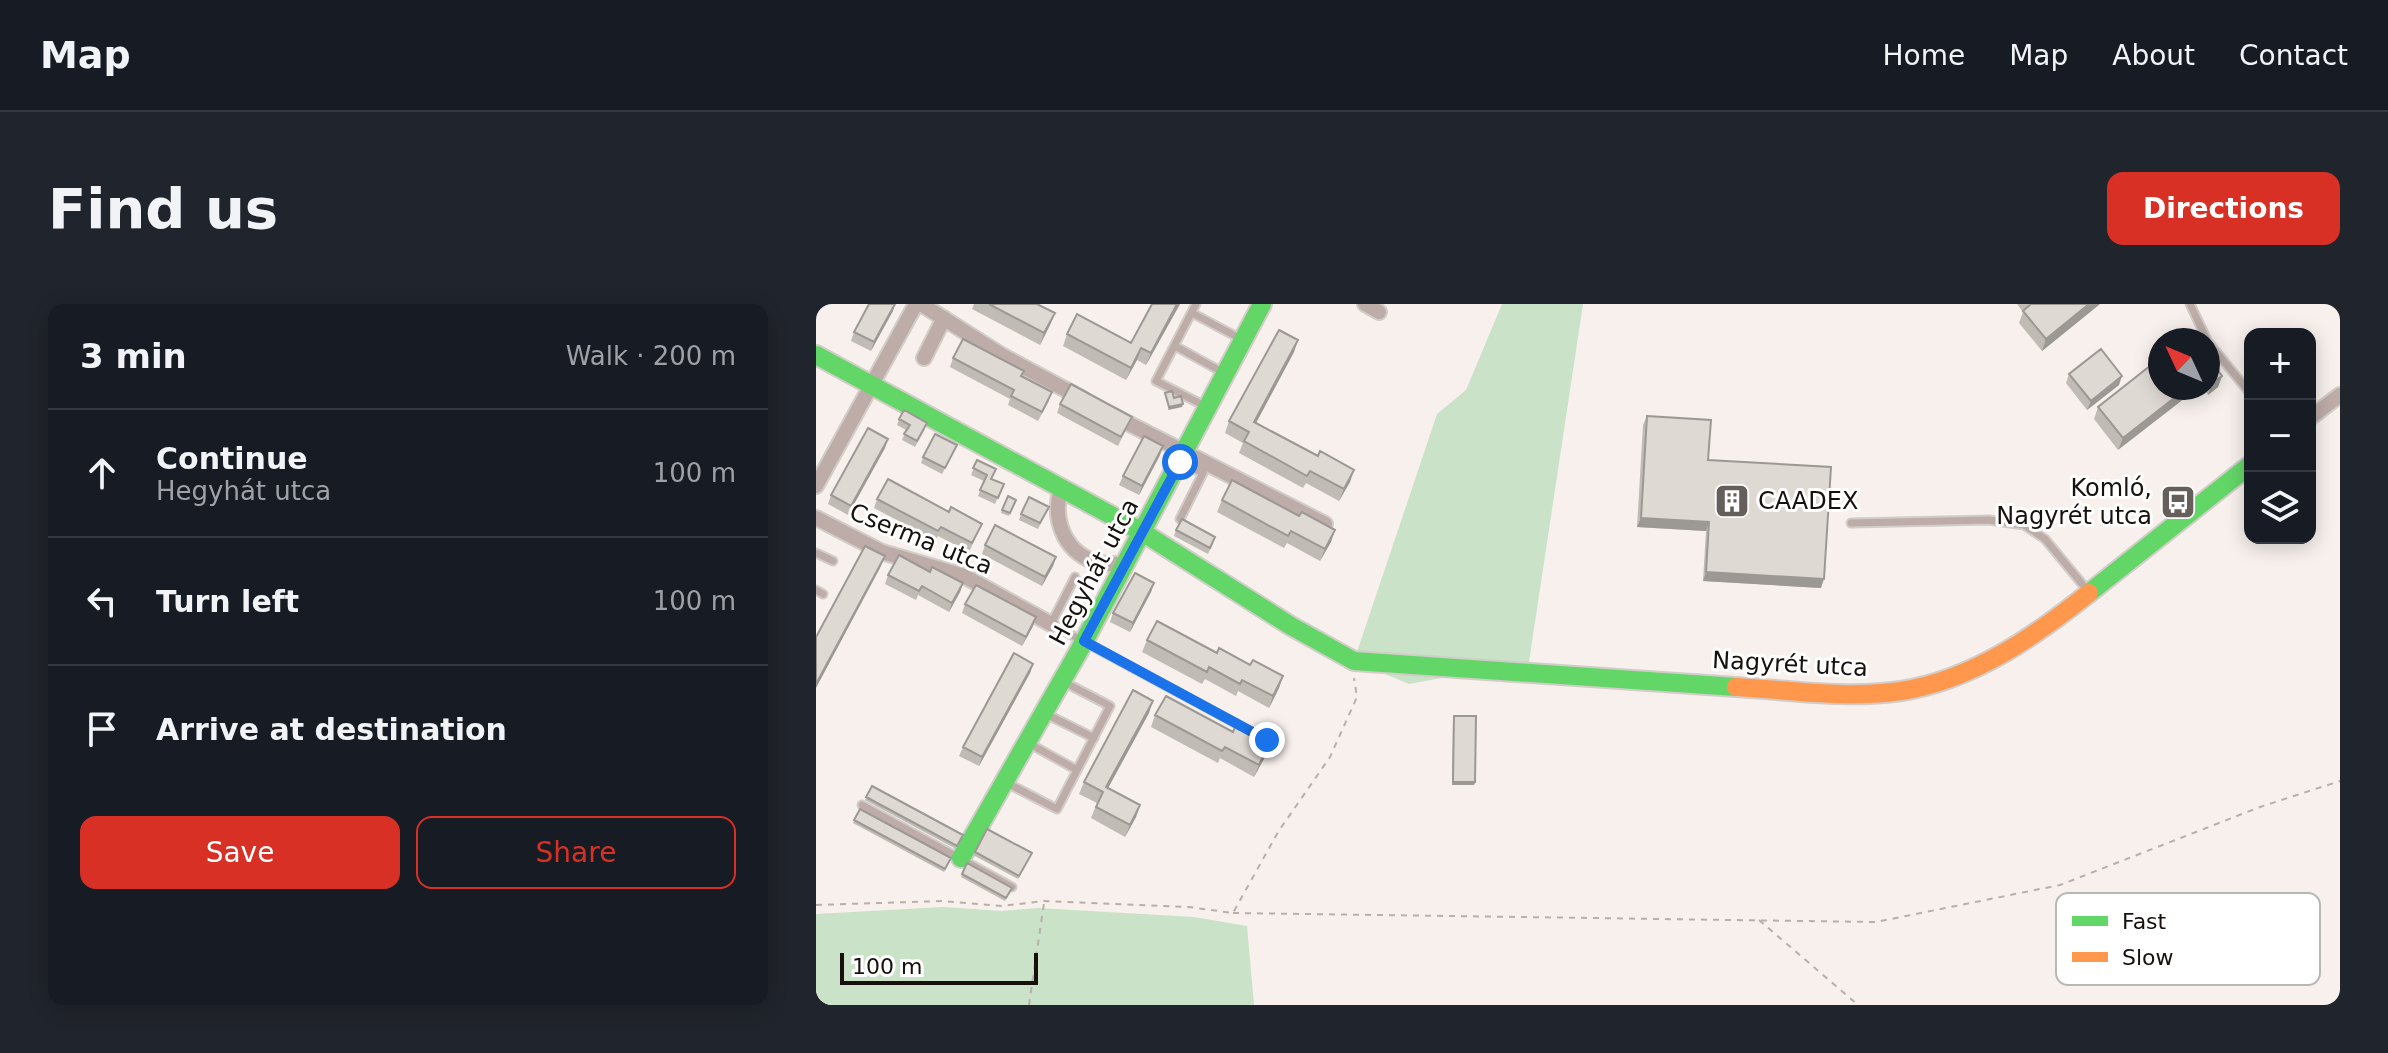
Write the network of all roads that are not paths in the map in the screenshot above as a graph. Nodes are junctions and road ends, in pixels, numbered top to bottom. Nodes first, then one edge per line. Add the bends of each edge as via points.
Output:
1 (919, 304) edge
2 (1196, 304) edge
3 (1365, 304) edge
4 (2190, 304) edge
5 (1258, 305) edge
6 (1379, 312) dead end
7 (1192, 313) junction
8 (944, 318) junction
9 (2201, 328) edge
10 (1243, 340) junction
11 (1175, 346) junction
12 (816, 355) edge
13 (2220, 357) edge
14 (924, 358) dead end
15 (1226, 374) junction
16 (871, 384) junction
17 (2244, 386) edge
18 (2340, 395) edge
19 (1208, 408) junction
20 (2316, 413) edge
21 (1182, 458) junction
22 (2244, 470) edge
23 (816, 486) edge
24 (1061, 489) junction
25 (816, 518) edge
26 (1180, 519) edge
27 (1851, 523) dead end
28 (1325, 524) edge
29 (1142, 532) junction
30 (816, 553) edge
31 (833, 561) dead end
32 (1124, 564) junction
33 (1075, 577) dead end
34 (2089, 593) junction
35 (1051, 624) junction
36 (1084, 641) junction
37 (1062, 681) junction
38 (1044, 713) junction
39 (1094, 738) junction
40 (1267, 740) edge
41 (1027, 743) junction
42 (1077, 770) junction
43 (1005, 782) junction
44 (862, 805) dead end
45 (961, 858) junction
46 (1012, 887) edge

1 - 8 street
1 - 16 street
2 - 7 lane
3 - 6 street
4 - 9 lane
5 - 10 street, Hegyhát utca
7 - 10 lane
7 - 11 lane
8 - 14 street
8 - 21 street
10 - 15 street, Hegyhát utca
11 - 15 lane
11 - 19 lane via 1156,381
12 - 16 street
13 - 17 lane
15 - 19 street, Hegyhát utca
16 - 23 street
16 - 24 street
18 - 20 street
19 - 21 street, Hegyhát utca
21 - 26 lane via 1203,473
21 - 28 street
21 - 29 street, Hegyhát utca
22 - 34 street, Nagyrét utca
24 - 29 street
24 - 32 street via 1057,501 1064,540 1093,561
25 - 35 street, Cserma utca via 882,552 964,576
27 - 34 lane via 1989,520 2024,525 2045,539
29 - 32 street, Hegyhát utca
29 - 34 street, Nagyrét utca via 1354,661 1854,694 1901,691 1966,672 1998,657
30 - 31 lane
32 - 36 street, Hegyhát utca
33 - 35 lane
35 - 36 lane
36 - 37 street, Hegyhát utca
36 - 40 lane
37 - 38 street, Hegyhát utca
37 - 39 lane via 1110,706
38 - 39 lane
38 - 41 street, Hegyhát utca
39 - 42 lane
41 - 42 lane
41 - 43 street, Hegyhát utca
42 - 43 lane via 1057,809
43 - 45 street, Hegyhát utca
44 - 45 lane
45 - 46 lane

